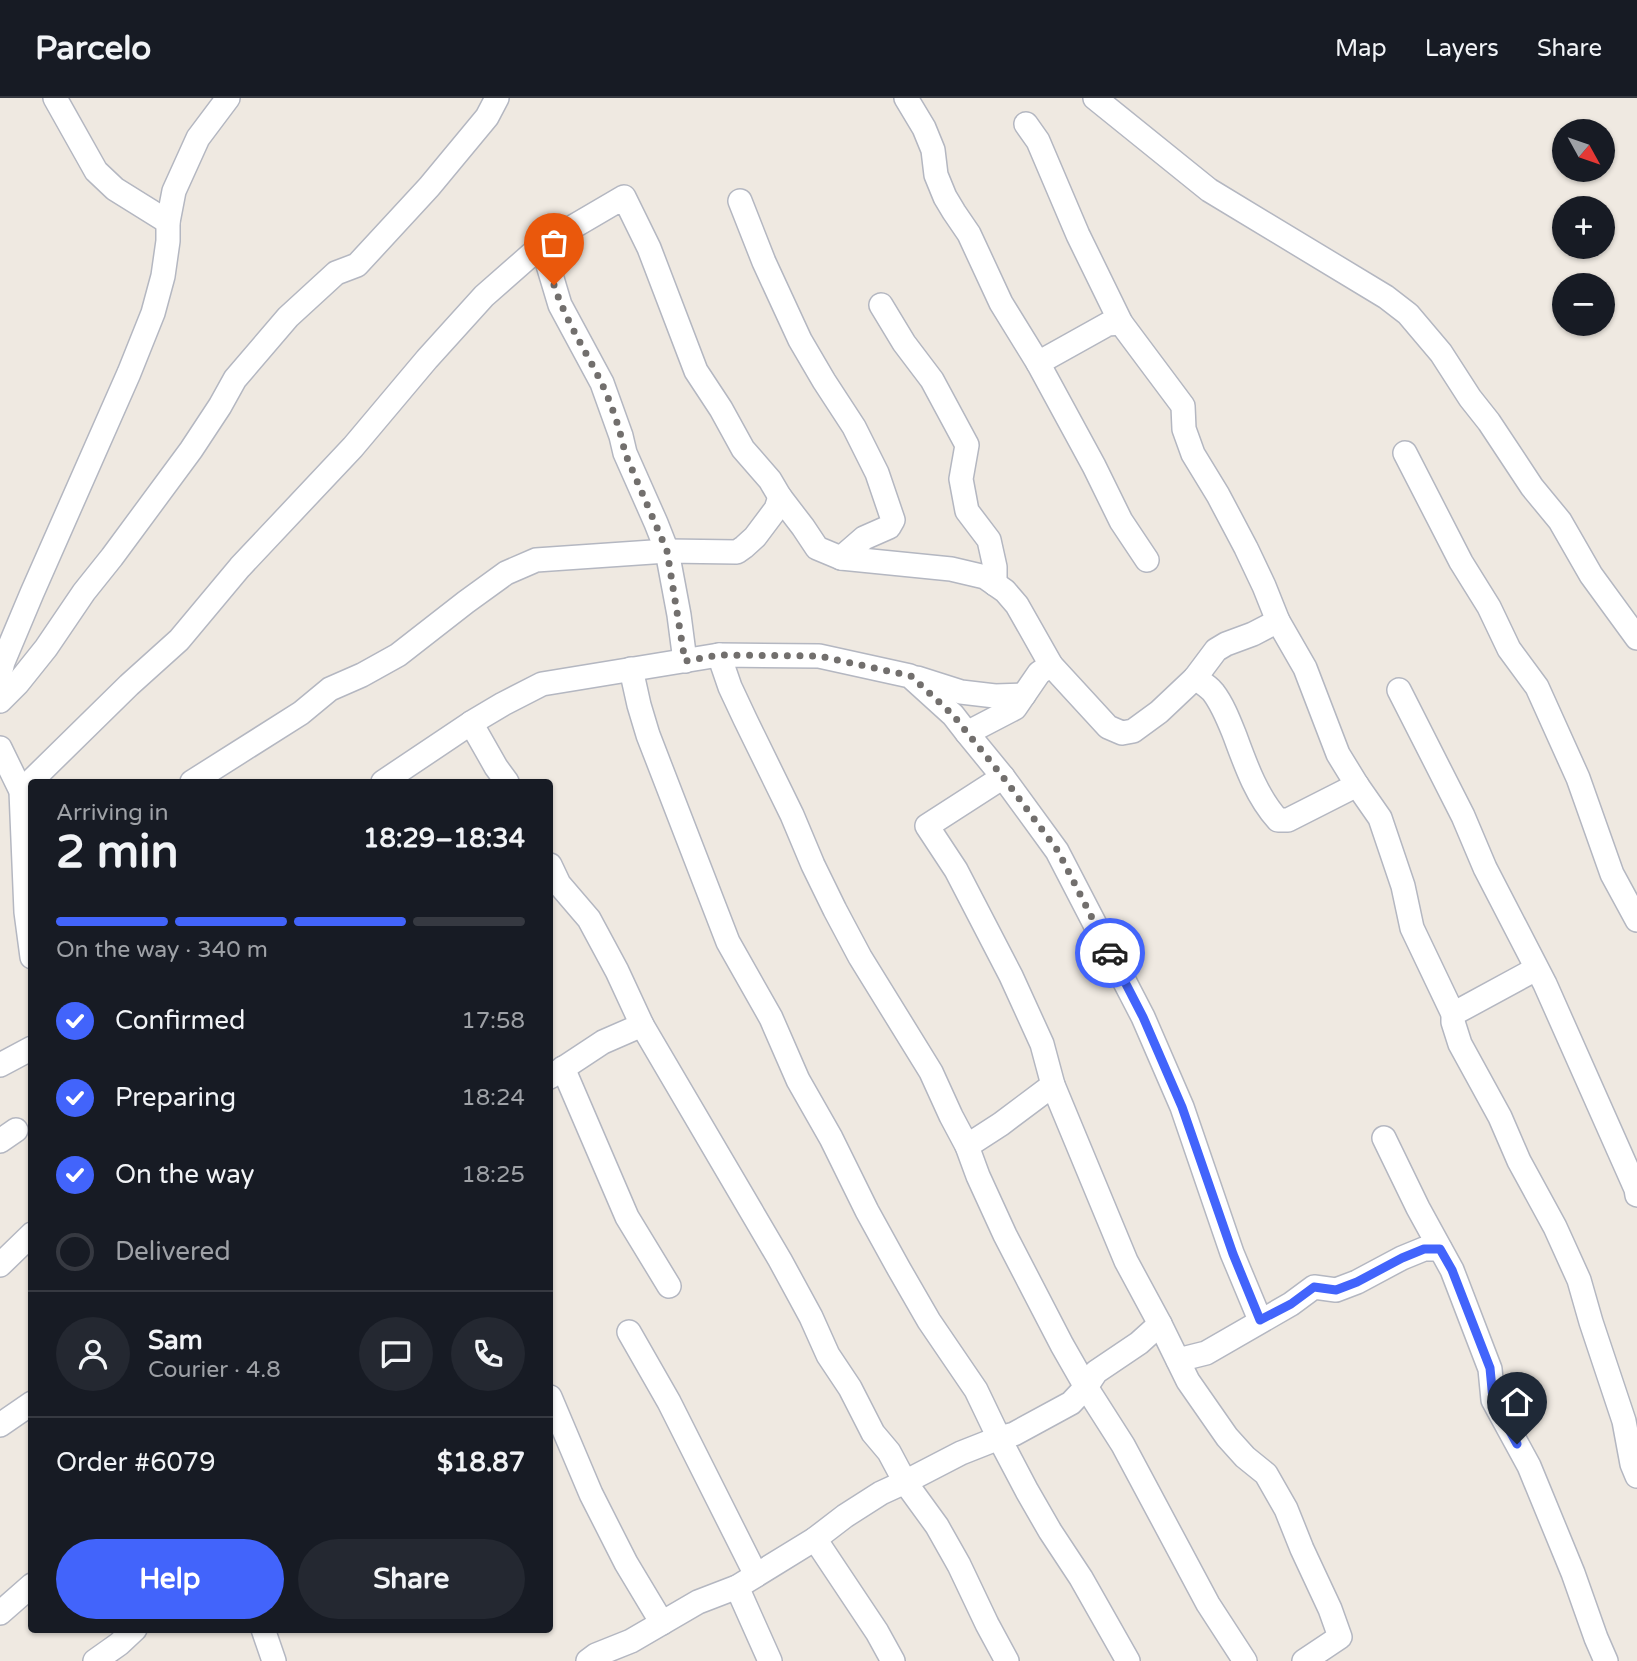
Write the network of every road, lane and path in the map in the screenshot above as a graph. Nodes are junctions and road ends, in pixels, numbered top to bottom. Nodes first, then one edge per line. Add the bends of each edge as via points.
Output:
1 (55, 98) edge
2 (228, 98) edge
3 (497, 98) edge
4 (906, 98) edge
5 (1095, 98) edge
6 (1026, 124) dead end
7 (740, 201) dead end
8 (167, 222) junction
9 (542, 244) junction
10 (881, 305) dead end
11 (1121, 323) junction
12 (1038, 363) junction
13 (1405, 453) dead end
14 (780, 497) junction
15 (667, 551) junction
16 (841, 558) junction
17 (1147, 560) dead end
18 (995, 584) junction
19 (1278, 621) junction
20 (1637, 638) edge
21 (719, 655) junction
22 (685, 661) junction
23 (1051, 665) junction
24 (631, 669) junction
25 (0, 674) edge
26 (911, 676) junction
27 (1195, 678) junction
28 (1399, 690) dead end
29 (961, 692) junction
30 (1024, 695) junction
31 (0, 701) edge
32 (471, 723) junction
33 (960, 724) junction
34 (0, 748) edge
35 (1003, 777) junction
36 (32, 779) edge
37 (196, 779) edge
38 (387, 779) edge
39 (505, 779) edge
40 (28, 783) edge
41 (1357, 785) junction
42 (21, 790) junction
43 (553, 871) edge
44 (28, 900) edge
45 (1637, 920) edge
46 (1536, 969) junction
47 (1453, 1014) junction
48 (642, 1025) junction
49 (28, 1050) edge
50 (0, 1065) edge
51 (555, 1069) edge
52 (1053, 1085) junction
53 (1384, 1138) dead end
54 (967, 1146) junction
55 (1637, 1195) edge
56 (28, 1237) edge
57 (1440, 1249) junction
58 (0, 1265) edge
59 (668, 1286) dead end
60 (1260, 1320) junction
61 (1160, 1324) junction
62 (629, 1332) dead end
63 (1178, 1360) junction
64 (1086, 1387) junction
65 (553, 1404) edge
66 (28, 1406) edge
67 (0, 1425) edge
68 (999, 1438) junction
69 (1637, 1476) edge
70 (905, 1482) junction
71 (815, 1539) junction
72 (746, 1581) junction
73 (28, 1588) edge
74 (0, 1613) edge
75 (662, 1623) junction
76 (131, 1633) edge
77 (264, 1633) edge
78 (634, 1651) edge
79 (272, 1660) edge
80 (95, 1661) edge
81 (588, 1661) edge
82 (770, 1661) edge
83 (893, 1661) edge
84 (1007, 1661) edge
85 (1128, 1661) edge
86 (1245, 1661) edge
87 (1304, 1661) edge
88 (1606, 1661) edge

1 - 8 street via 96,171 115,189
2 - 8 street via 198,138 174,191
3 - 31 street via 487,117 429,187 357,265 336,274 288,317 234,379 191,450 46,648
4 - 12 street via 929,139 946,197
5 - 20 street via 1209,190 1408,314 1441,353 1531,487 1560,521 1591,575
6 - 11 street via 1038,141
7 - 16 street via 800,340 877,473 892,520 889,527 864,538
8 - 25 street via 163,276 153,313
9 - 14 street via 624,197 649,248 696,371 743,449
9 - 15 street via 561,305 602,383 625,453
9 - 36 street via 484,296 179,640
10 - 18 street via 932,380 967,445 961,479 967,511 989,540
11 - 12 street via 1108,324
11 - 19 street via 1183,406 1184,429 1193,454 1246,548
12 - 17 street via 1121,521
13 - 45 street via 1509,649 1537,687 1578,778 1612,874
14 - 15 street via 755,537 737,552
14 - 16 street via 817,548
15 - 22 street
15 - 37 street via 536,560 506,573 398,655 330,689 301,713
16 - 18 street via 951,569
18 - 23 street via 1017,605
19 - 27 street via 1216,650
19 - 41 street via 1305,668 1338,754
21 - 22 street
21 - 26 street via 819,656
21 - 54 street via 730,688 835,910 931,1072
22 - 24 street
23 - 27 street via 1108,727 1122,733 1133,731
23 - 30 street via 1039,673
24 - 32 street via 542,684
24 - 68 street via 648,735 728,942 867,1211 929,1321 976,1390
26 - 29 street
26 - 33 street
27 - 41 street via 1211,689 1225,711 1255,784 1278,820 1288,820
28 - 46 street
29 - 30 street
29 - 33 street
30 - 33 street via 1015,708
32 - 38 street
32 - 39 street
33 - 35 street
34 - 42 street
35 - 52 street via 927,826 956,870 1011,976 1042,1044
35 - 60 street via 1058,851 1143,1017 1182,1107
40 - 42 street
41 - 47 street via 1380,818 1412,928
42 - 44 street
43 - 48 street via 589,919
46 - 47 street
46 - 55 street
47 - 69 street via 1460,1044 1579,1280
48 - 51 street
48 - 70 street via 780,1260 866,1422
49 - 50 street
51 - 59 street via 627,1217
52 - 54 street
52 - 61 street via 1126,1261
53 - 57 street
54 - 64 street via 1005,1235
56 - 58 street
57 - 60 street via 1424,1249 1336,1290 1314,1287
57 - 88 street via 1490,1368 1493,1400 1529,1466
60 - 63 street via 1206,1353
61 - 63 street
61 - 64 street via 1096,1372
62 - 72 street via 669,1402
63 - 87 street via 1227,1437 1266,1474 1330,1609 1340,1637
64 - 68 street via 1070,1403
64 - 86 street
65 - 75 street via 591,1494
66 - 67 street
68 - 70 street
68 - 85 street
70 - 71 street via 881,1493
70 - 84 street via 948,1545
71 - 72 street
71 - 83 street
72 - 75 street
72 - 82 street
73 - 74 street
75 - 78 street
76 - 80 street
77 - 79 street
78 - 81 street via 596,1655

